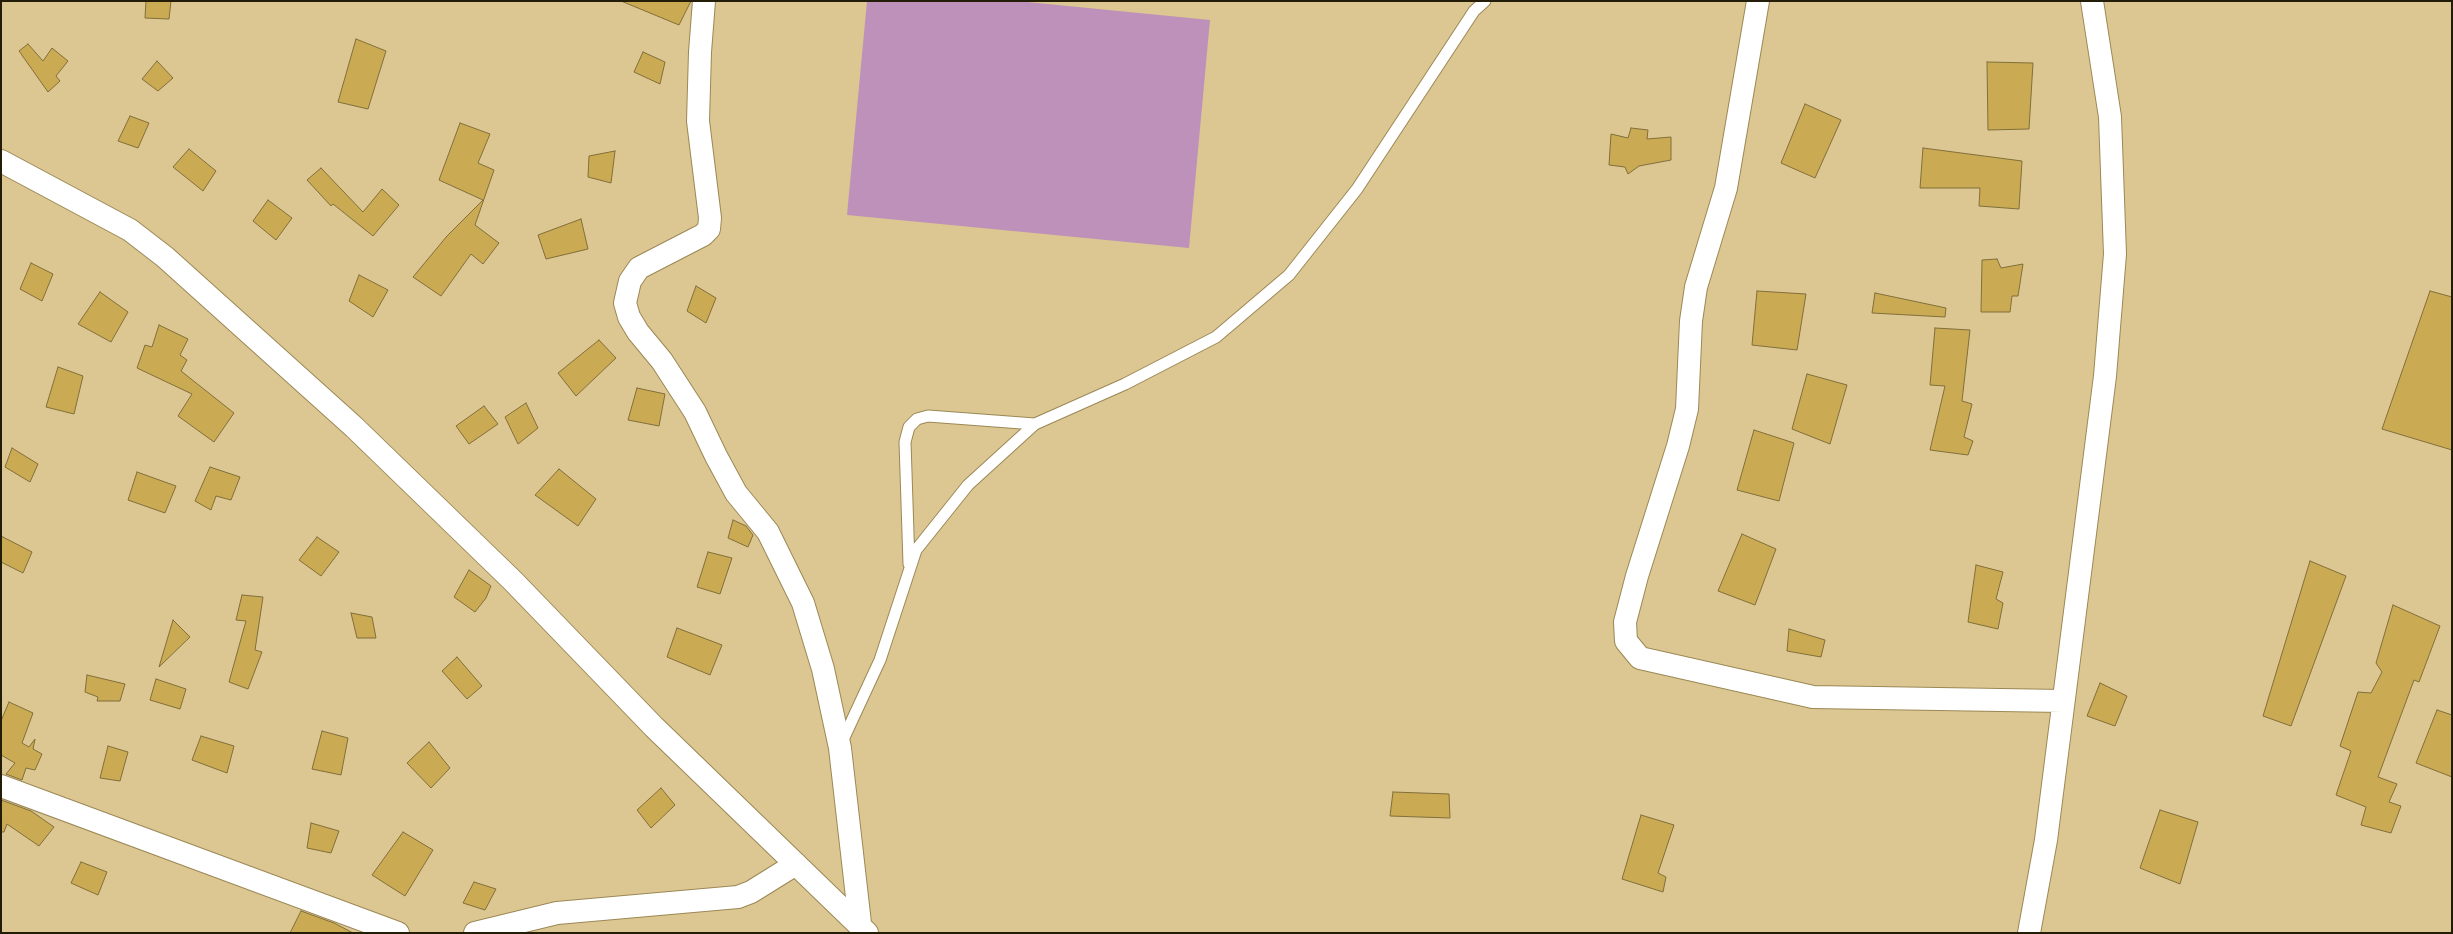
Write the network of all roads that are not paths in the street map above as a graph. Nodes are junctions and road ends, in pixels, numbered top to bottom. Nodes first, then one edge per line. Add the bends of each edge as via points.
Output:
1 (704, 1) edge
2 (1485, 1) edge
3 (1758, 1) edge
4 (2092, 1) edge
5 (1, 161) edge
6 (1035, 424) junction
7 (909, 569) junction
8 (2063, 701) junction
9 (840, 748) junction
10 (1, 786) edge
11 (796, 864) junction
12 (863, 930) edge
13 (398, 933) edge
14 (475, 933) edge
15 (2029, 933) edge

1 - 9 street via 698,121 709,229 704,235 639,268 630,281 625,303 629,317 695,412 736,493 768,532 790,573 803,603 823,669
2 - 6 lane via 1474,11 1357,189 1288,275 1216,337 1125,384
3 - 8 street via 1726,188 1696,287 1687,409 1637,576 1626,622 1626,641 1640,658 1813,697
4 - 8 street via 2110,117 2115,254 2105,376
5 - 11 street via 130,230 165,257 354,426 513,581 654,727
6 - 7 lane via 968,485 916,550
6 - 7 lane via 928,416 917,419 909,427 905,442
7 - 9 lane via 880,660
8 - 15 street via 2046,840
9 - 12 street
10 - 13 street
11 - 12 street
11 - 14 street via 738,897 558,913

